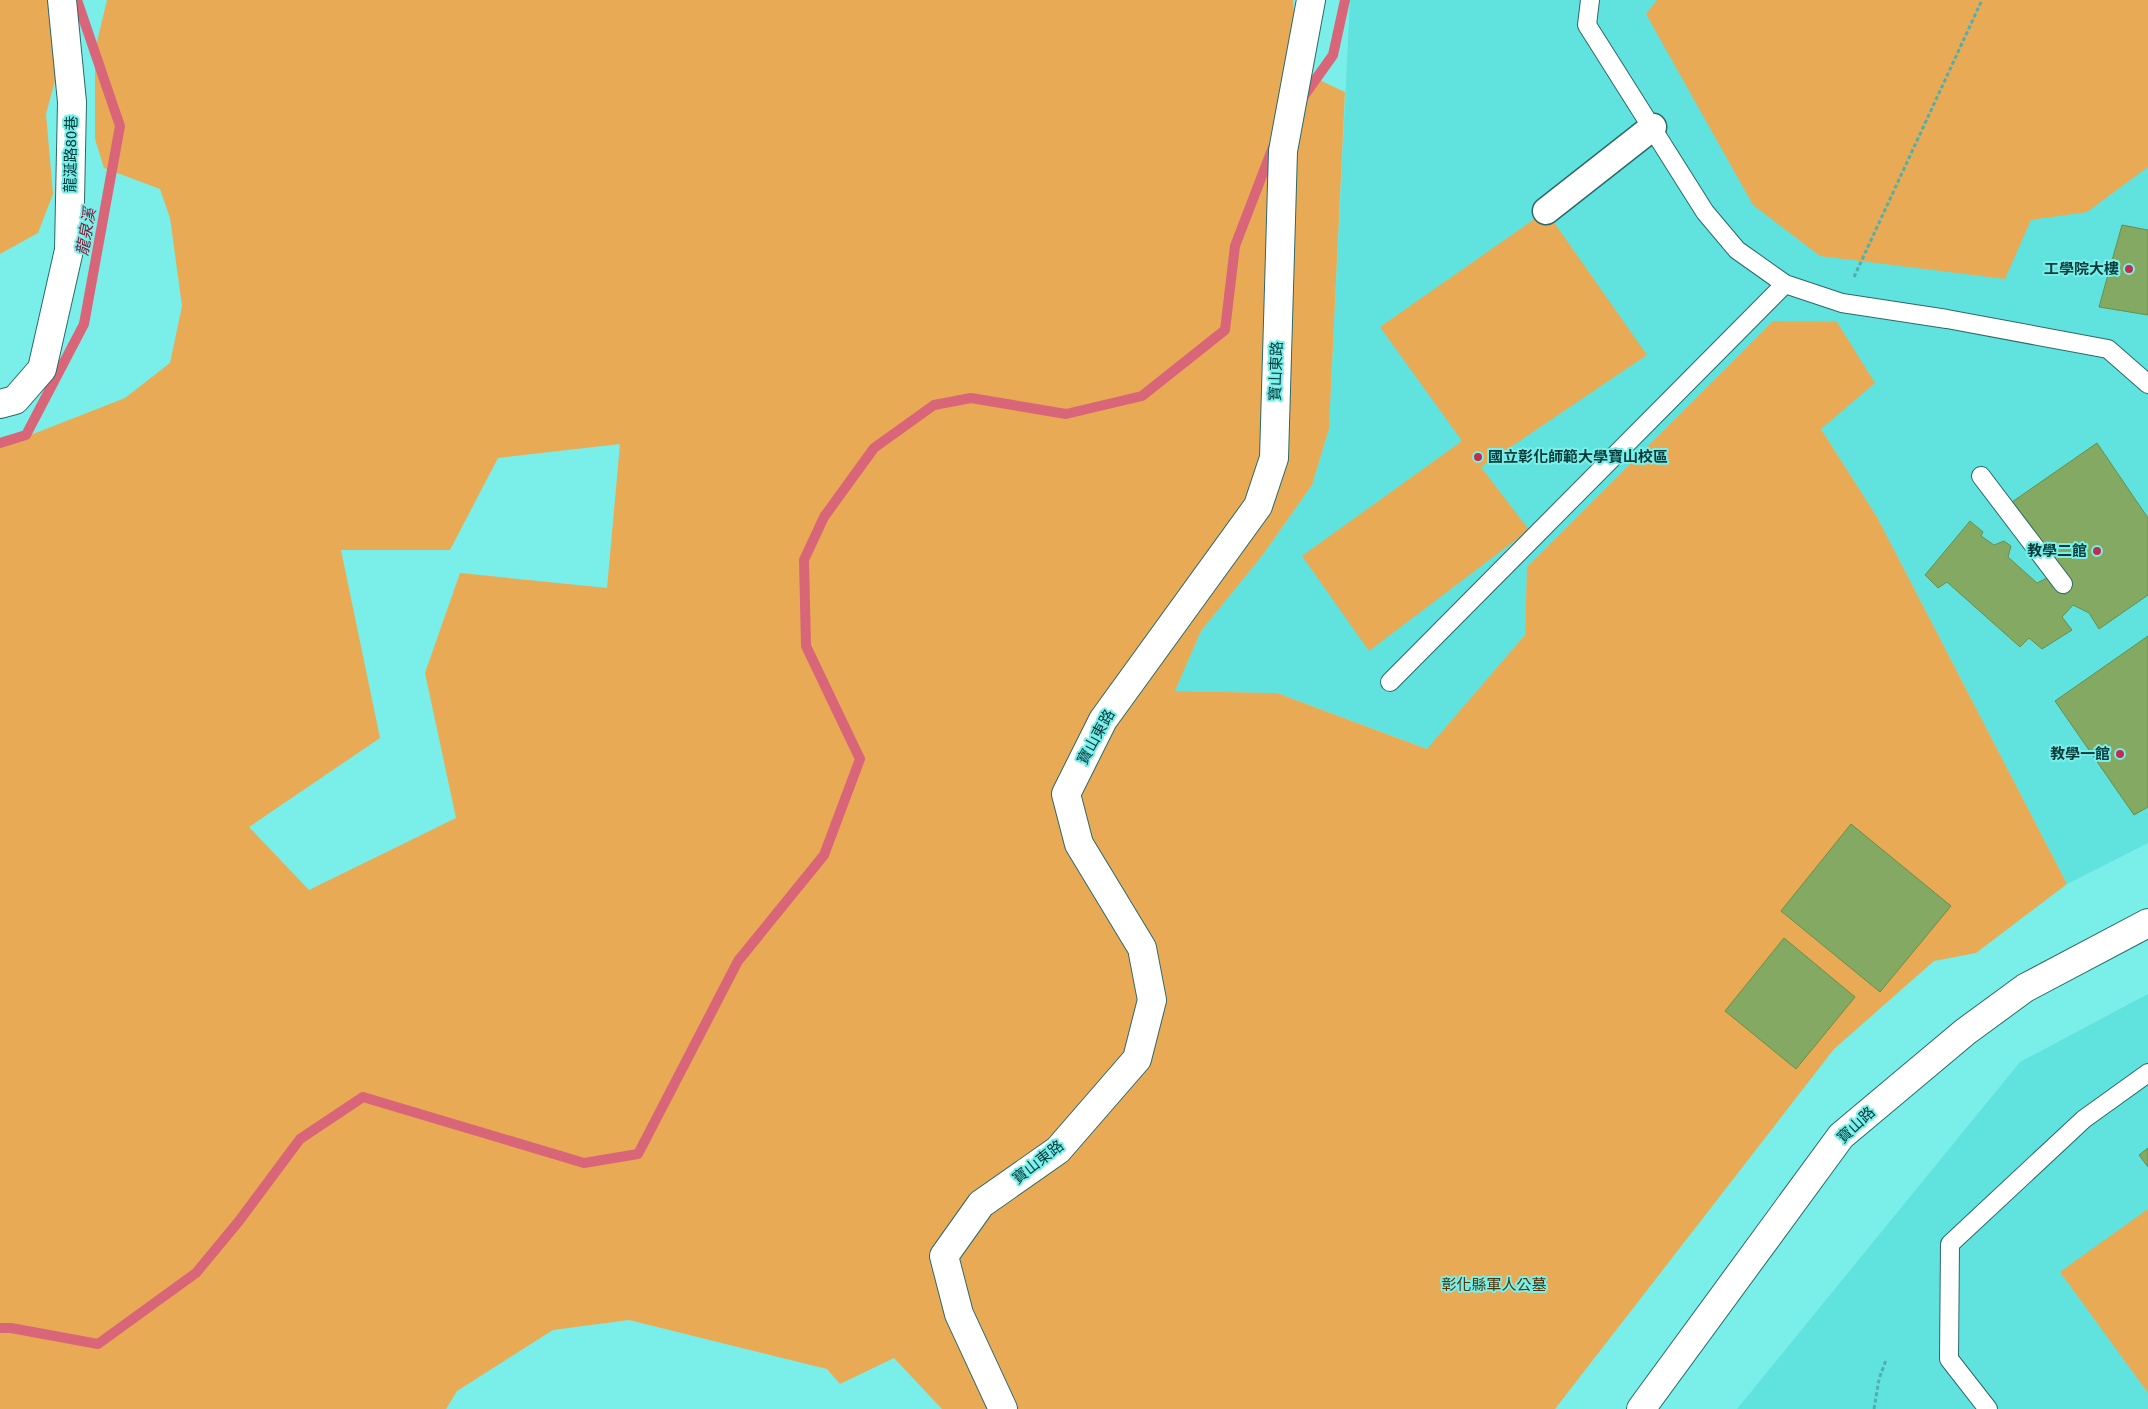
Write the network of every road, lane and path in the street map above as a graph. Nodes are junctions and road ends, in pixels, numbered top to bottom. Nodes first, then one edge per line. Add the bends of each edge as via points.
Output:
1 (62, 0) edge
2 (1311, 0) edge
3 (1590, 0) edge
4 (1982, 0) edge
5 (1653, 128) junction
6 (1546, 211) dead end
7 (1785, 284) junction
8 (1842, 303) junction
9 (2148, 384) edge
10 (0, 404) edge
11 (1981, 476) dead end
12 (2063, 584) dead end
13 (1390, 682) dead end
14 (2148, 923) edge
15 (2148, 1073) edge
16 (1886, 1360) dead end
17 (1003, 1409) edge
18 (1641, 1409) edge
19 (1874, 1409) edge
20 (1988, 1409) edge

1 - 10 street, 龍涎路80巷 via 72,102 69,250 42,369 15,400
2 - 17 street, 寶山東路 via 1283,150 1274,458 1258,506 1103,720 1066,794 1080,844 1142,948 1152,1000 1136,1059 1058,1150 981,1204 944,1256 959,1314
3 - 5 lane via 1587,25
4 - 8 path
5 - 6 street
5 - 7 lane via 1706,212 1737,250
7 - 8 lane
7 - 13 lane
8 - 9 lane via 2108,349
11 - 12 lane
14 - 18 street, 寶山路 via 2025,988 1965,1032 1841,1136
15 - 20 lane via 2084,1119 1950,1244 1949,1359
16 - 19 path

